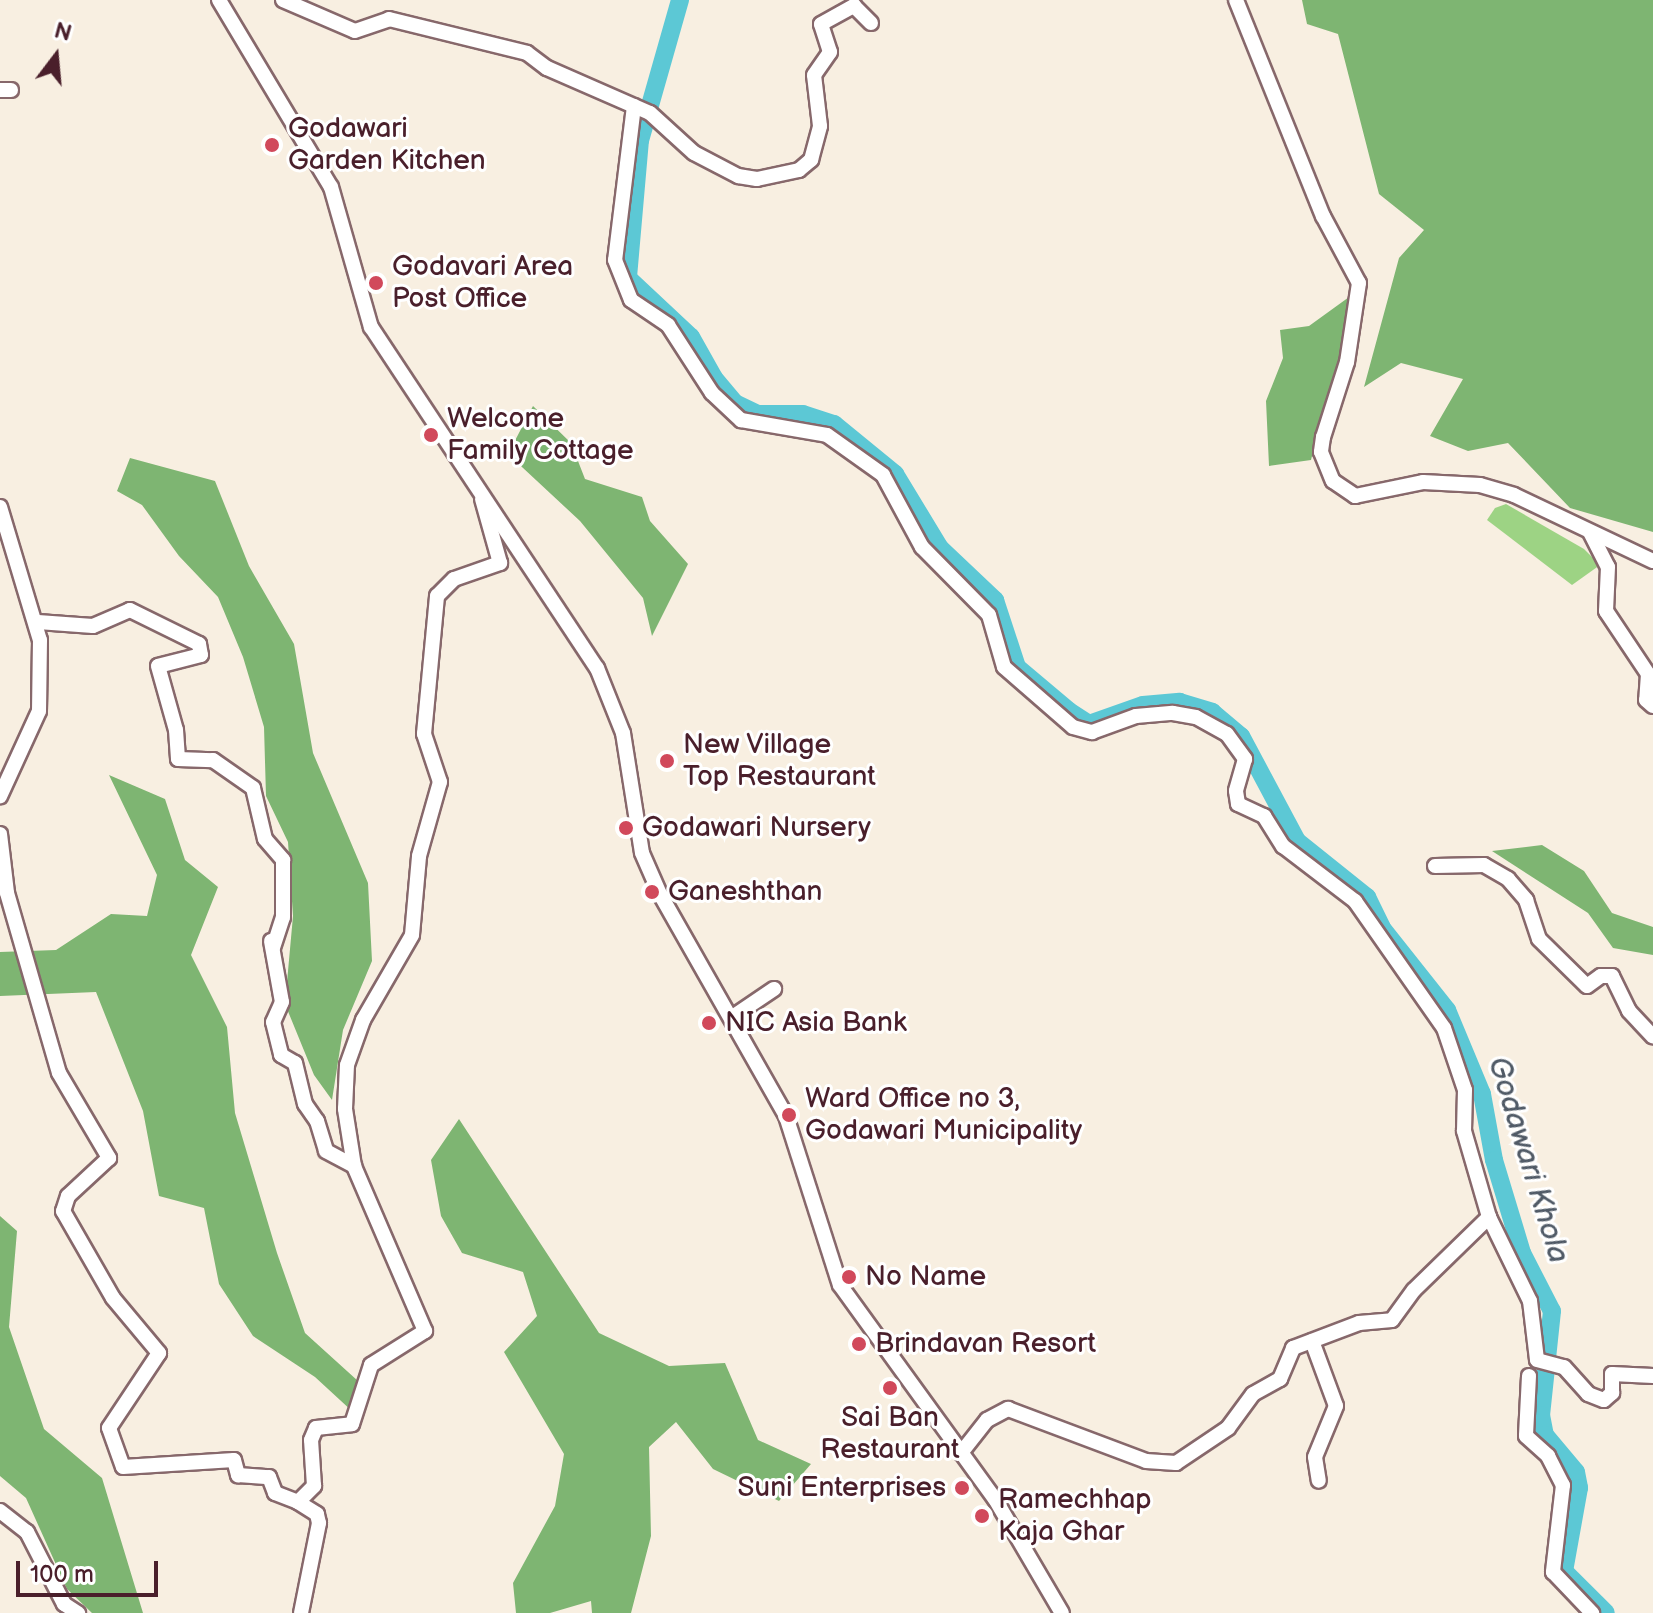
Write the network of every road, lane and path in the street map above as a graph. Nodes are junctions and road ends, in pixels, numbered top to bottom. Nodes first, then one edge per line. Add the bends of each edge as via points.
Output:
1 (219, 0) edge
2 (283, 0) edge
3 (1236, 0) edge
4 (871, 23) dead end
5 (634, 106) junction
6 (481, 495) junction
7 (0, 507) edge
8 (1587, 528) junction
9 (1653, 561) edge
10 (38, 622) junction
11 (1653, 706) edge
12 (0, 796) edge
13 (0, 834) edge
14 (1435, 866) dead end
15 (774, 989) dead end
16 (731, 1018) junction
17 (1653, 1037) edge
18 (354, 1166) junction
19 (1489, 1217) junction
20 (1312, 1341) junction
21 (1529, 1376) dead end
22 (1653, 1376) edge
23 (961, 1453) junction
24 (1319, 1481) dead end
25 (298, 1502) junction
26 (0, 1511) edge
27 (78, 1613) edge
28 (301, 1613) edge
29 (1062, 1613) edge
30 (1592, 1613) edge

1 - 6 street via 331,187 371,327
2 - 5 street via 355,31 389,19 527,53 547,68
3 - 8 street via 1323,216 1359,283 1347,362 1321,452 1333,481 1355,496 1423,482 1480,485
4 - 5 street via 854,6 821,24 830,52 814,75 820,126 811,160 799,170 757,179 738,176 694,153 650,113
5 - 19 street via 615,260 631,300 668,325 712,393 733,414 751,424 827,435 883,475 922,547 989,615 1004,667 1073,727 1092,732 1136,716 1173,713 1196,717 1227,734 1245,759 1238,804 1264,816 1283,846 1355,901 1444,1028 1465,1090 1464,1131
6 - 16 street via 597,668 623,733 642,853
6 - 18 street via 500,563 454,579 437,596 424,734 440,782 419,856 412,935 363,1020 347,1065 345,1109
7 - 10 street
8 - 9 street
8 - 11 street via 1608,567 1606,611 1648,674 1646,700
10 - 12 street via 39,711
10 - 18 street via 93,626 130,610 199,644 201,655 158,666 176,730 178,759 213,760 253,788 265,839 283,860 283,917 272,942 282,1002 273,1022 281,1055 295,1063 305,1104 317,1121 326,1151
13 - 25 street via 7,893 59,1073 109,1158 68,1196 63,1211 113,1298 159,1353 109,1428 123,1467 234,1460 238,1475 269,1477 275,1493
14 - 17 street via 1484,865 1508,879 1526,900 1539,939 1587,986 1601,976 1612,976 1629,1011
15 - 16 street
16 - 23 street via 786,1116 840,1285
18 - 25 street via 425,1331 371,1365 352,1424 316,1428 311,1440 314,1486
19 - 20 street via 1414,1290 1392,1320 1359,1323
19 - 22 street via 1530,1301 1534,1355 1557,1364 1588,1394 1604,1400 1612,1393 1612,1374
20 - 23 street via 1293,1348 1280,1379 1253,1394 1228,1428 1169,1466 1008,1409 994,1413
20 - 24 street via 1336,1406 1315,1457
21 - 30 street via 1526,1436 1548,1456 1563,1485 1553,1572
23 - 29 street via 1003,1512
25 - 28 street via 317,1514 319,1523
26 - 27 street via 27,1532 64,1604

